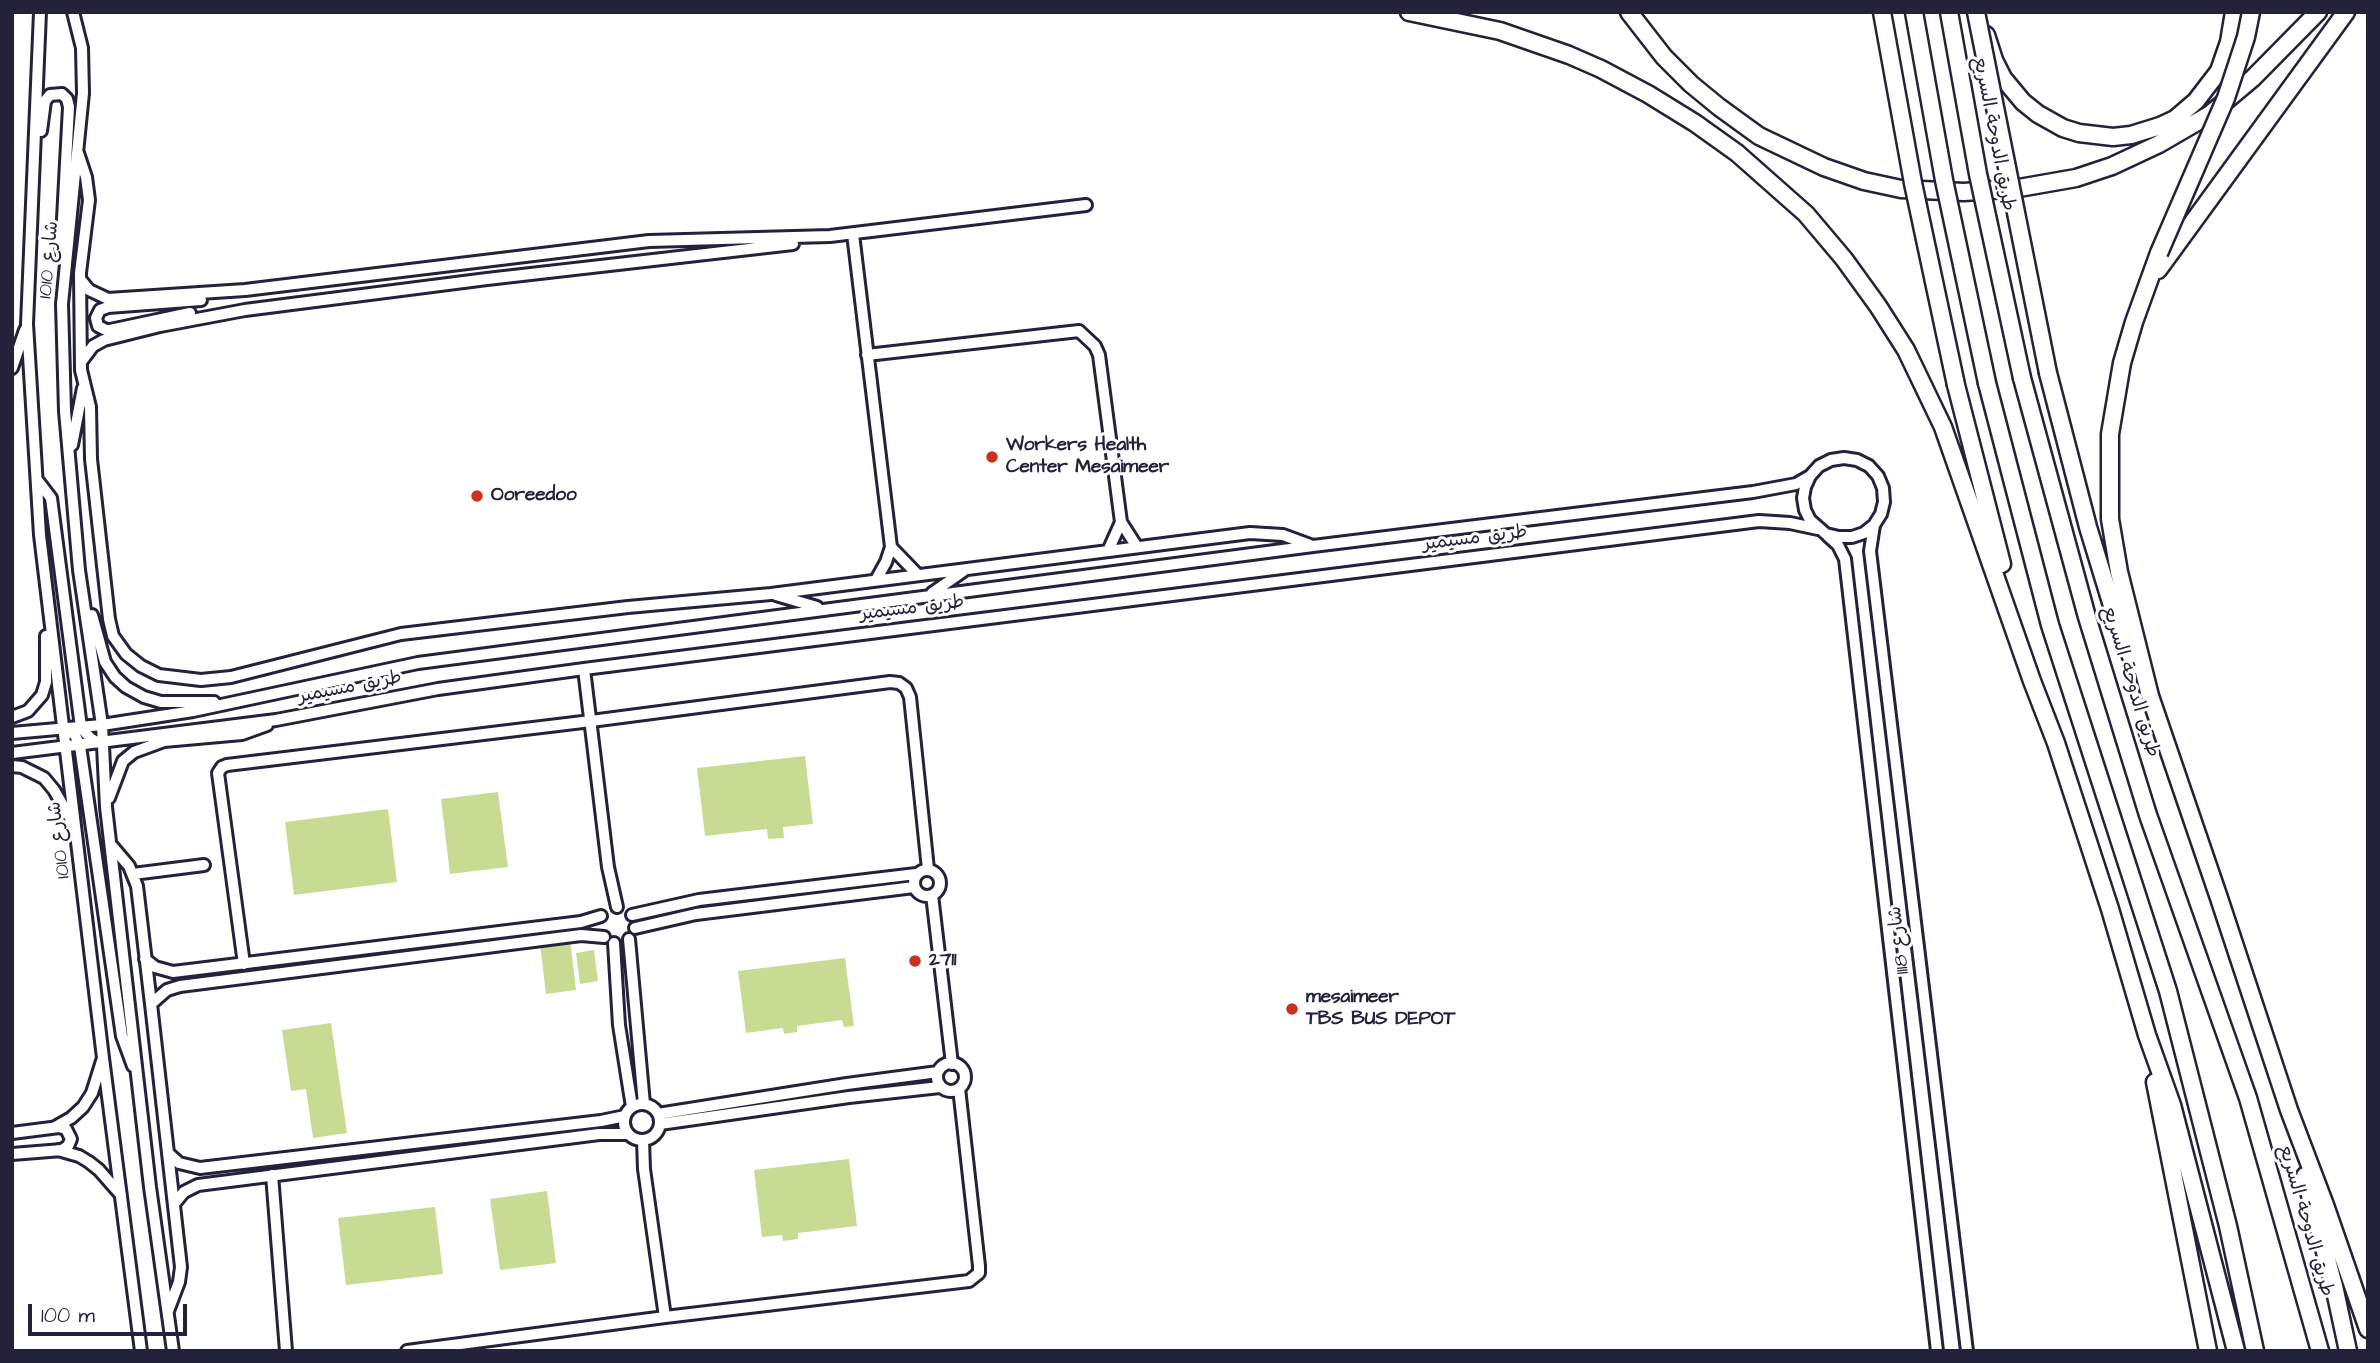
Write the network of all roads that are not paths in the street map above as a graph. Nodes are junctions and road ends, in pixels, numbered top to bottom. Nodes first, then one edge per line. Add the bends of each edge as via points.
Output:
1 (40, 12) edge
2 (73, 12) edge
3 (1409, 12) edge
4 (1629, 12) edge
5 (1882, 12) edge
6 (1914, 12) edge
7 (1949, 12) edge
8 (1978, 12) edge
9 (2234, 12) edge
10 (2251, 12) edge
11 (2318, 12) edge
12 (2346, 12) edge
13 (78, 153) junction
14 (1086, 205) dead end
15 (30, 224) junction
16 (853, 234) junction
17 (830, 236) junction
18 (80, 278) junction
19 (2146, 286) junction
20 (245, 290) junction
21 (62, 304) junction
22 (245, 310) junction
23 (27, 324) junction
24 (867, 355) junction
25 (81, 362) junction
26 (12, 368) edge
27 (84, 383) junction
28 (69, 458) junction
29 (1810, 476) junction
30 (37, 480) junction
31 (1121, 522) junction
32 (1874, 525) junction
33 (1822, 531) junction
34 (40, 535) junction
35 (1313, 546) junction
36 (891, 547) junction
37 (1137, 547) junction
38 (1108, 551) junction
39 (79, 569) junction
40 (967, 569) junction
41 (917, 575) junction
42 (876, 580) junction
43 (771, 594) junction
44 (929, 595) junction
45 (823, 609) junction
46 (584, 669) junction
47 (2032, 681) junction
48 (2150, 696) junction
49 (238, 701) junction
50 (12, 717) edge
51 (276, 720) junction
52 (591, 721) junction
53 (102, 725) junction
54 (81, 727) junction
55 (64, 728) junction
56 (12, 733) edge
57 (102, 743) junction
58 (80, 746) junction
59 (67, 747) junction
60 (12, 753) edge
61 (12, 766) edge
62 (106, 807) junction
63 (75, 827) junction
64 (112, 846) junction
65 (204, 865) dead end
66 (928, 869) junction
67 (133, 874) junction
68 (916, 874) junction
69 (914, 887) junction
70 (932, 895) junction
71 (617, 907) junction
72 (632, 915) junction
73 (601, 916) junction
74 (635, 928) junction
75 (604, 937) junction
76 (629, 939) junction
77 (614, 943) junction
78 (145, 959) junction
79 (244, 964) junction
80 (178, 971) junction
81 (180, 986) junction
82 (151, 1003) junction
83 (2147, 1035) junction
84 (103, 1058) junction
85 (952, 1064) junction
86 (938, 1072) junction
87 (138, 1075) junction
88 (940, 1087) junction
89 (959, 1088) junction
90 (644, 1104) junction
91 (2288, 1110) junction
92 (628, 1111) junction
93 (659, 1119) junction
94 (55, 1127) junction
95 (12, 1133) edge
96 (628, 1134) junction
97 (643, 1140) junction
98 (58, 1150) junction
99 (169, 1153) junction
100 (12, 1154) edge
101 (206, 1168) junction
102 (272, 1175) junction
103 (205, 1184) junction
104 (121, 1195) junction
105 (174, 1204) junction
106 (168, 1311) junction
107 (665, 1317) junction
108 (2368, 1329) edge
109 (141, 1351) edge
110 (173, 1351) edge
111 (286, 1351) edge
112 (407, 1351) edge
113 (1937, 1351) edge
114 (1967, 1351) edge
115 (2208, 1351) edge
116 (2236, 1351) edge
117 (2255, 1351) edge
118 (2320, 1351) edge
119 (2348, 1351) edge

1 - 15 street, شارع 1010
2 - 13 street, شارع 1010 via 84,71
3 - 47 highway via 1535,43 1601,69 1737,153 1806,214 1844,259 1906,350 1943,427
4 - 11 highway via 1691,84 1759,136 1864,181 1901,189 1964,192 2076,178 2159,144 2209,115
5 - 47 highway, bridge via 1956,385
6 - 117 highway, bridge via 1987,383 2050,625 2168,992
7 - 118 highway, طريق الدوحة السريع, bridge via 2022,378 2087,617 2148,816 2248,1098
8 - 9 highway via 1994,60 2023,102 2063,128 2113,137 2160,126 2196,102 2221,64
8 - 48 highway, bridge via 2048,373 2120,632
10 - 19 highway, bridge via 2226,98
12 - 19 highway
13 - 18 street via 89,200
13 - 21 street, شارع 1010
14 - 16 street
15 - 21 street via 45,104 50,95 58,93 69,107
15 - 23 street, شارع 1010
16 - 17 street
16 - 24 street
17 - 20 street via 649,241
17 - 22 street via 809,243
18 - 20 street via 95,294 116,299
18 - 25 street
19 - 48 highway via 2122,363 2110,434 2110,519
20 - 22 street via 219,298 103,308 96,318 98,326 110,330 184,313
21 - 28 street, شارع 1010
22 - 25 street via 104,340
23 - 26 street, شارع 1010
23 - 30 street, شارع 1010
24 - 31 street via 1079,331 1099,355
24 - 36 street
25 - 27 street
27 - 28 street
27 - 43 street via 113,636 126,654 159,675 201,680 231,677 401,635
28 - 39 street, شارع 1010
29 - 32 street via 1831,460 1857,460 1869,466 1883,488 1884,502
29 - 33 street via 1803,498 1805,510
29 - 35 street, طريق مسيمير via 1796,484 1753,492
30 - 34 street, شارع 1010
30 - 54 street via 51,498
31 - 37 street
31 - 38 street
32 - 33 street via 1852,537
32 - 114 street, شارع 1118 via 1870,551
33 - 46 street, طريق مسيمير via 1759,521
33 - 113 street, شارع 1118 via 1838,545 1847,574
34 - 50 street via 46,682 28,711
34 - 55 street, شارع 1010
35 - 37 street via 1261,533
35 - 44 street, طريق مسيمير
36 - 41 street
36 - 42 street
37 - 38 street
38 - 40 street
39 - 49 street via 105,662 126,687 161,702
39 - 53 street, شارع 1010
40 - 41 street
40 - 44 street
41 - 42 street
42 - 43 street
43 - 45 street
44 - 45 street, طريق مسيمير
45 - 49 street, طريق مسيمير via 418,663
46 - 51 street, طريق مسيمير via 439,689
46 - 52 street
47 - 83 highway via 2110,909
48 - 91 highway
49 - 53 street, طريق مسيمير
51 - 57 street, طريق مسيمير
51 - 62 street via 242,734 164,741 134,752 123,761
52 - 66 street via 899,683 911,697
52 - 71 street
52 - 79 street via 222,766 218,773
53 - 54 street, طريق مسيمير
53 - 57 street, شارع 1010
54 - 55 street, طريق مسيمير
54 - 57 street
55 - 56 street, طريق مسيمير
55 - 58 street via 75,735
55 - 59 street, شارع 1010
57 - 58 street, طريق مسيمير
57 - 62 street, شارع 1010
58 - 59 street, طريق مسيمير
58 - 87 street via 122,1036
59 - 60 street, طريق مسيمير
59 - 63 street, شارع 1010
61 - 63 street via 44,778
62 - 64 street, شارع 1010
63 - 84 street, شارع 1010
64 - 67 street, شارع 1010
64 - 87 street, شارع 1010
65 - 67 street
66 - 68 street
66 - 70 street via 940,880
67 - 78 street, شارع 1010
68 - 69 street
68 - 72 street via 699,900
69 - 70 street via 921,895
69 - 74 street via 696,914
70 - 85 street
71 - 72 street
71 - 73 street
72 - 74 street
73 - 75 street via 599,928
73 - 79 street
74 - 76 street
75 - 77 street
75 - 81 street via 581,935
76 - 77 street
76 - 90 street
77 - 92 street
78 - 80 street via 161,970
78 - 82 street, شارع 1010
79 - 80 street
80 - 81 street
81 - 82 street
82 - 99 street, شارع 1010
83 - 115 highway
83 - 116 highway via 2172,1105
84 - 94 street via 83,1107
84 - 104 street, شارع 1010
85 - 86 street
85 - 89 street via 964,1076
86 - 88 street
86 - 93 street
87 - 106 street, شارع 1010
88 - 89 street
88 - 93 street
89 - 107 street via 979,1266 979,1273 969,1281
90 - 92 street
90 - 93 street via 653,1107
91 - 108 highway
91 - 119 highway
92 - 96 street via 624,1122
92 - 101 street via 601,1121
93 - 97 street via 653,1137
94 - 95 street
94 - 98 street via 70,1135 68,1146
96 - 97 street
96 - 102 street
97 - 107 street
98 - 100 street
98 - 104 street via 89,1162
99 - 101 street via 186,1167
99 - 105 street, شارع 1010
101 - 103 street via 200,1176
102 - 103 street
102 - 111 street
103 - 105 street via 191,1188
104 - 109 street, شارع 1010
105 - 106 street, شارع 1010 via 181,1267
106 - 110 street, شارع 1010
107 - 112 street

